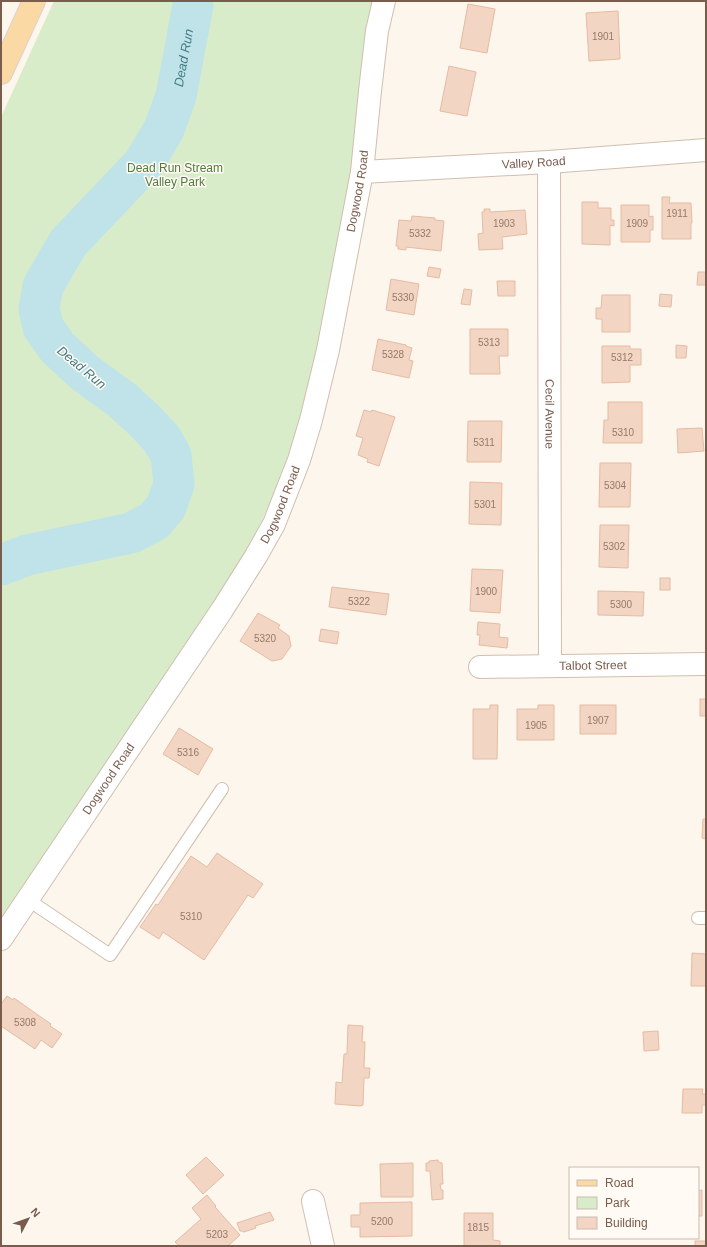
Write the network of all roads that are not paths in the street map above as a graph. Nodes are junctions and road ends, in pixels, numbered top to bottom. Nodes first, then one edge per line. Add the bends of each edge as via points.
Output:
1 (34, 1) edge
2 (384, 1) edge
3 (1, 73) edge
4 (706, 150) edge
5 (549, 162) junction
6 (362, 172) junction
7 (706, 664) edge
8 (550, 666) junction
9 (480, 667) dead end
10 (222, 789) dead end
11 (27, 899) junction
12 (1, 939) edge
13 (313, 1201) dead end
14 (323, 1246) edge

1 - 3 main road
2 - 6 street, Dogwood Road via 376,38
4 - 5 street, Valley Road
5 - 6 street, Valley Road
5 - 8 street, Cecil Avenue
6 - 11 street, Dogwood Road via 328,350 311,420 299,460 274,524 222,610
7 - 8 street, Talbot Street
8 - 9 street, Talbot Street
10 - 11 lane via 110,955
11 - 12 street, Dogwood Road
13 - 14 street

